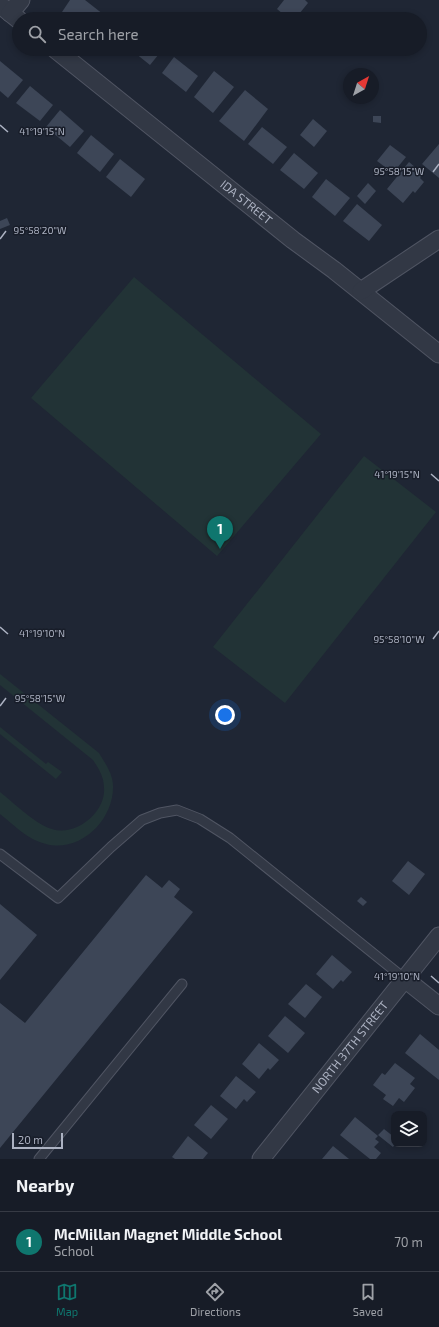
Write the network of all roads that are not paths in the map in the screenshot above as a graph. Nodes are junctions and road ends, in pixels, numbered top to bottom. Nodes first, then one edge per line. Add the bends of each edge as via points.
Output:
1 (21, 0) edge
2 (10, 13) edge
3 (64, 56) edge
4 (439, 239) edge
5 (361, 291) junction
6 (439, 354) edge
7 (0, 854) edge
8 (439, 936) edge
9 (404, 979) junction
10 (182, 984) dead end
11 (439, 1006) edge
12 (39, 1159) edge
13 (261, 1159) edge

1 - 2 street
3 - 5 street, IDA STREET via 293,240
4 - 5 street
5 - 6 street, IDA STREET
7 - 9 lane via 58,898 142,820 177,810 200,819 230,838
8 - 9 street, NORTH 37TH STREET
9 - 11 street
9 - 13 street, NORTH 37TH STREET
10 - 12 lane

